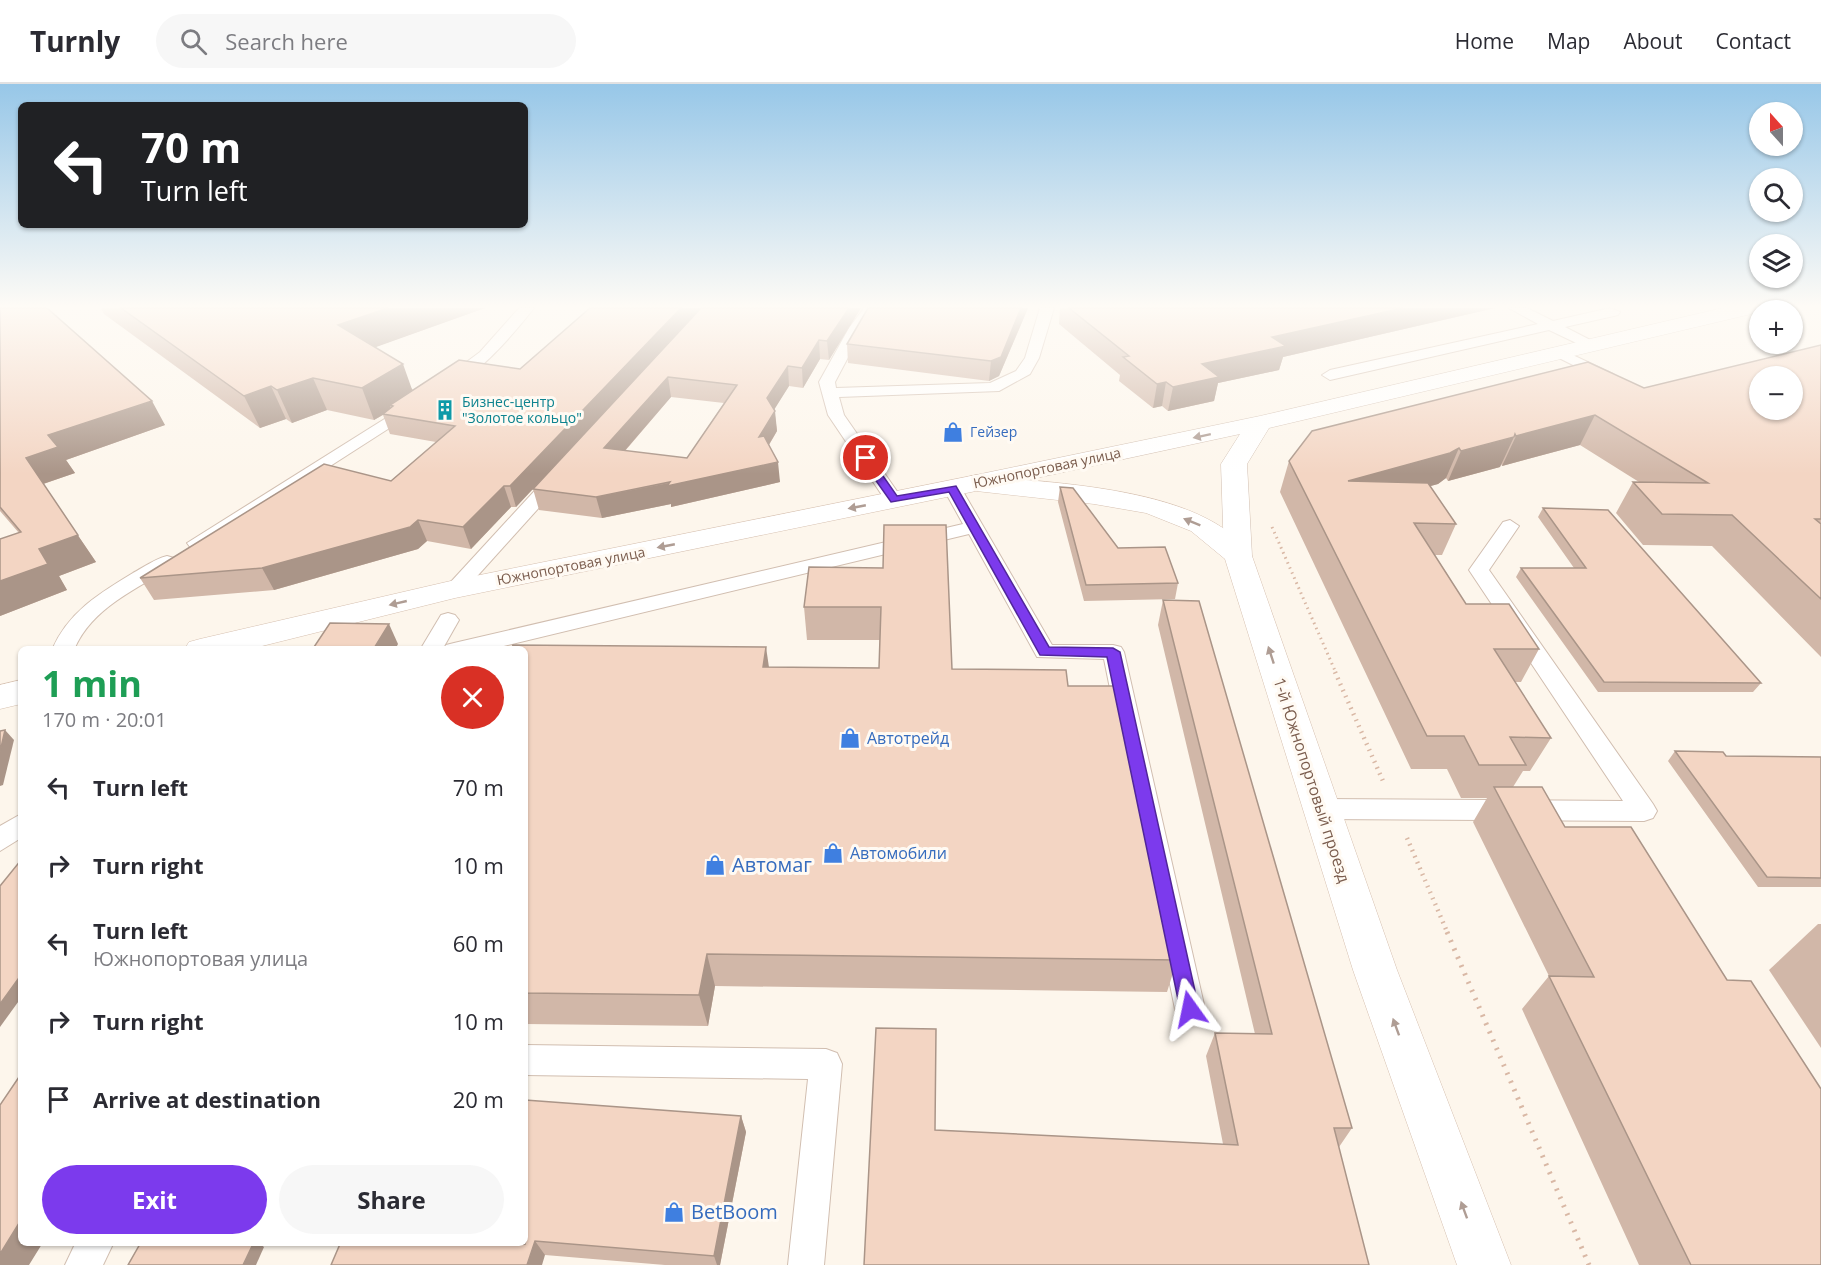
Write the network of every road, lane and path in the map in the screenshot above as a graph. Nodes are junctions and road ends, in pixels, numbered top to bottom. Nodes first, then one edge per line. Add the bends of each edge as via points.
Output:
1 (474, 363) edge
2 (837, 363) edge
3 (1029, 363) edge
4 (1384, 363) edge
5 (1517, 363) edge
6 (1581, 363) edge
7 (1330, 375) dead end
8 (1617, 381) edge
9 (830, 393) junction
10 (1260, 423) junction
11 (567, 466) edge
12 (964, 486) junction
13 (894, 500) junction
14 (1510, 526) dead end
15 (975, 527) junction
16 (1278, 541) dead end
17 (1238, 556) junction
18 (455, 589) junction
19 (448, 620) dead end
20 (64, 646) edge
21 (217, 646) edge
22 (433, 646) edge
23 (471, 646) edge
24 (18, 693) edge
25 (0, 697) edge
26 (1322, 809) junction
27 (1396, 810) junction
28 (18, 826) edge
29 (0, 840) edge
30 (1190, 1009) dead end
31 (528, 1060) edge
32 (94, 1246) edge
33 (83, 1265) edge
34 (806, 1265) edge
35 (1484, 1265) edge
36 (1589, 1265) edge

1 - 20 lane via 80,618
2 - 9 lane via 827,382
3 - 9 lane via 1022,374 993,388
4 - 7 lane
5 - 10 main road, Южнопортовая улица
6 - 8 lane
9 - 13 lane via 836,415
10 -> 12 main road, Южнопортовая улица
10 - 17 main road, 1-й Южнопортовый проезд via 1234,464
11 - 18 lane
12 - 13 main road, Южнопортовая улица
12 - 15 lane
17 -> 12 main road via 1201,525 1152,506 1095,496
13 -> 18 main road, Южнопортовая улица
14 - 27 lane via 1479,570 1644,811
15 - 23 lane
15 - 30 lane via 1045,652 1113,652
16 - 27 path
26 -> 17 main road, 1-й Южнопортовый проезд
18 -> 21 main road, Южнопортовая улица
19 - 22 lane
24 - 25 main road
26 - 27 lane
35 -> 26 main road, 1-й Южнопортовый проезд via 1375,970
27 - 36 path
28 - 29 lane
31 - 34 lane via 826,1064
32 - 33 lane

